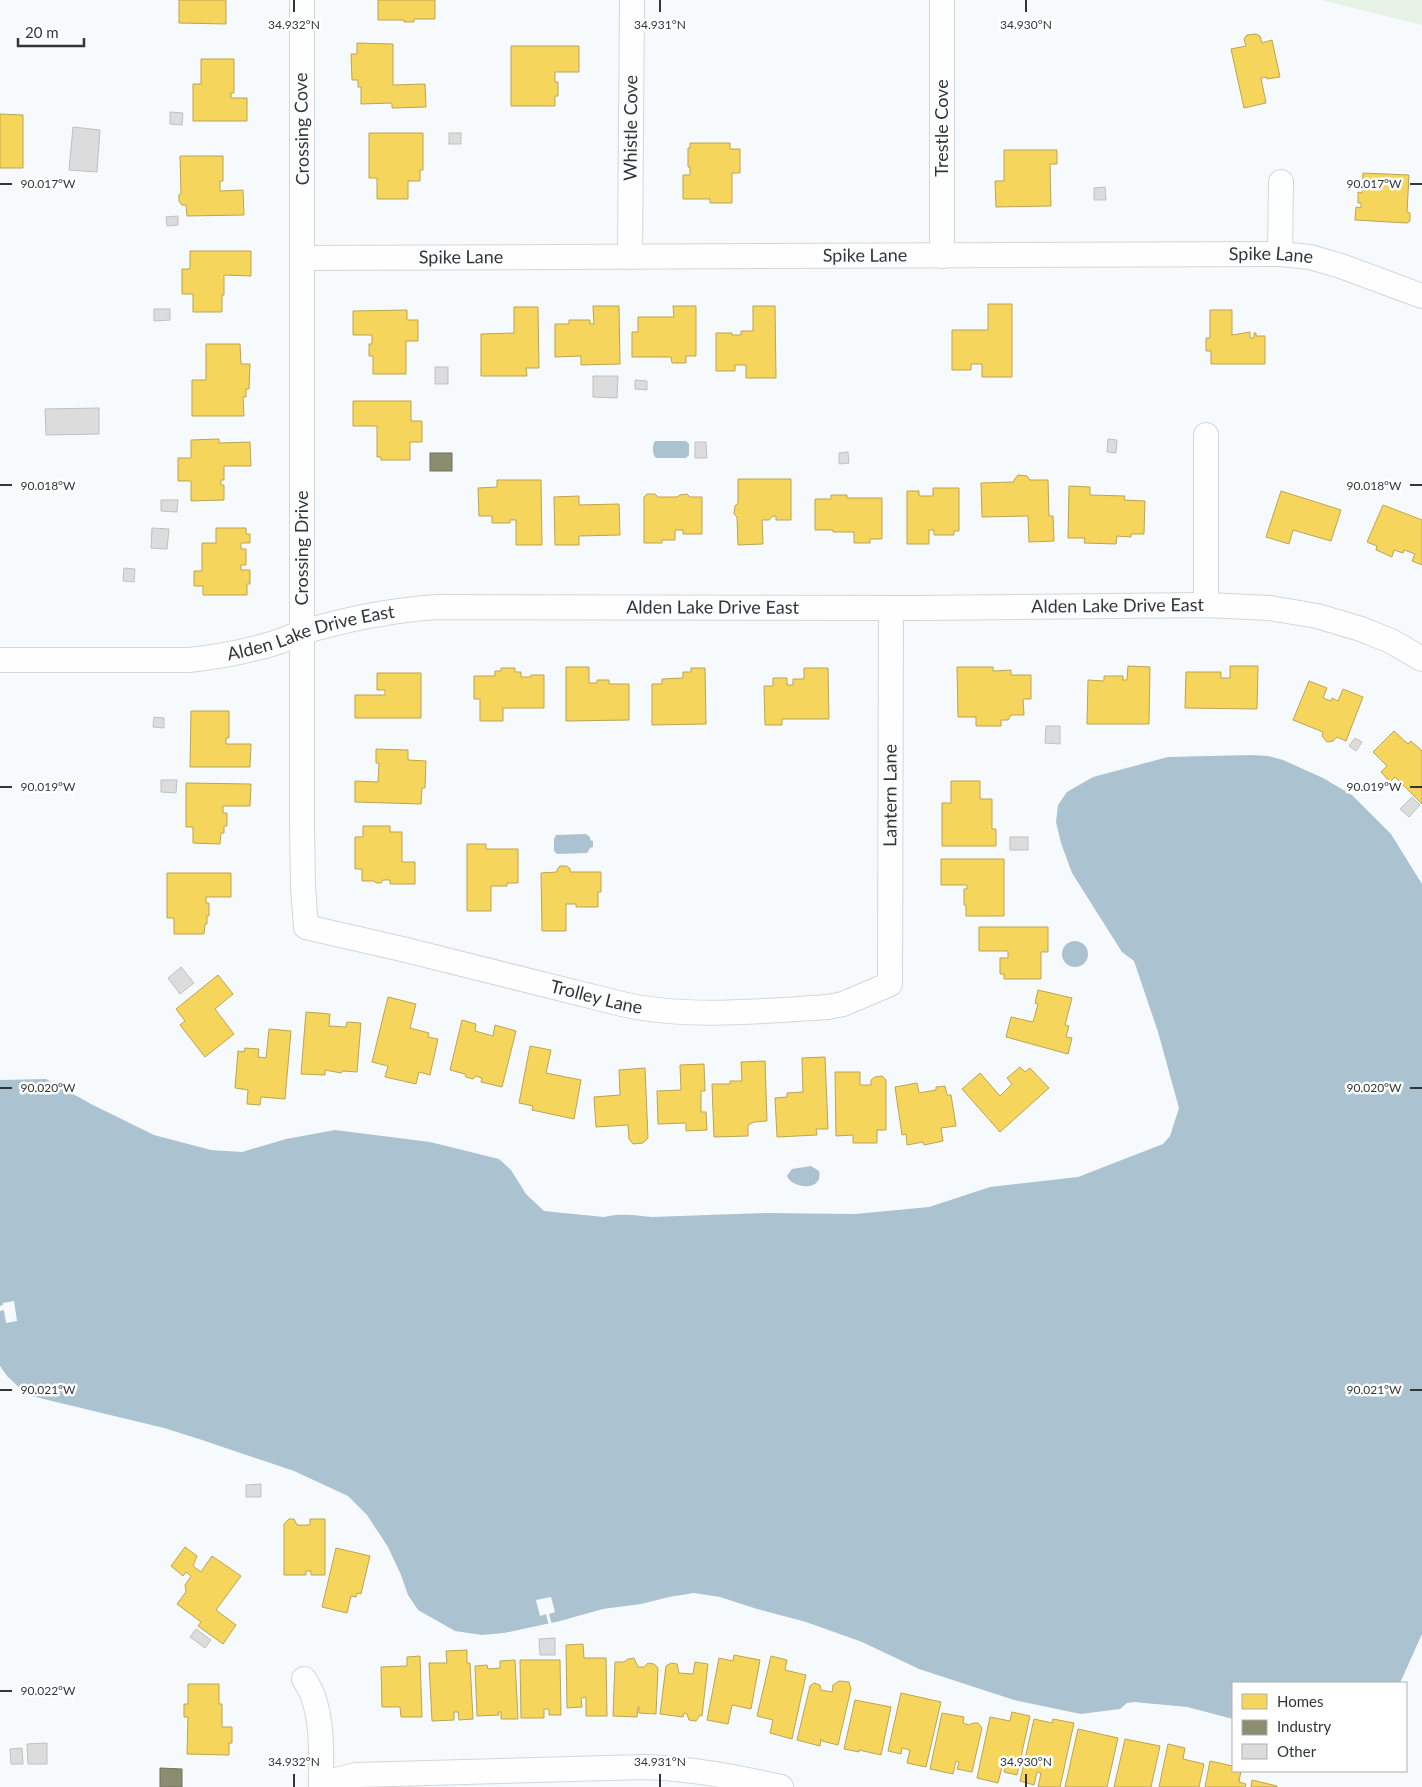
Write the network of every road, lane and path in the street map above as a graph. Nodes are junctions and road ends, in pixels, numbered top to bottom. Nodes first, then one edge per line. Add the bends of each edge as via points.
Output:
1 (302, 0) edge
2 (632, 0) edge
3 (942, 0) edge
4 (1281, 182) dead end
5 (1280, 254) junction
6 (942, 256) junction
7 (630, 257) junction
8 (303, 258) junction
9 (1422, 296) edge
10 (1206, 435) dead end
11 (1206, 605) junction
12 (890, 608) junction
13 (302, 633) junction
14 (1422, 659) edge
15 (0, 660) edge
16 (306, 927) joint
17 (890, 984) joint
18 (304, 1678) dead end
19 (620, 1777) edge
20 (321, 1787) edge
21 (326, 1787) edge
22 (781, 1787) edge

1 - 8 street, Crossing Cove
2 - 7 street, Whistle Cove
3 - 6 street, Trestle Cove
4 - 5 street
5 - 6 street, Spike Lane
5 - 9 street, Spike Lane via 1310,257 1341,266
6 - 7 street, Spike Lane
7 - 8 street, Spike Lane
8 - 13 street, Crossing Drive
10 - 11 street
11 - 12 street, Alden Lake Drive East
11 - 14 street, Alden Lake Drive East via 1270,608 1326,618 1379,636
12 - 13 street, Alden Lake Drive East via 438,607 389,612
12 - 17 street, Lantern Lane
13 - 15 street, Alden Lake Drive East via 245,650 188,660
13 - 16 street, Crossing Drive
16 - 17 street, Trolley Lane via 642,1009 721,1012 828,1007
18 - 20 street via 317,1710
19 - 21 street via 356,1775
19 - 22 street via 666,1768 710,1772

